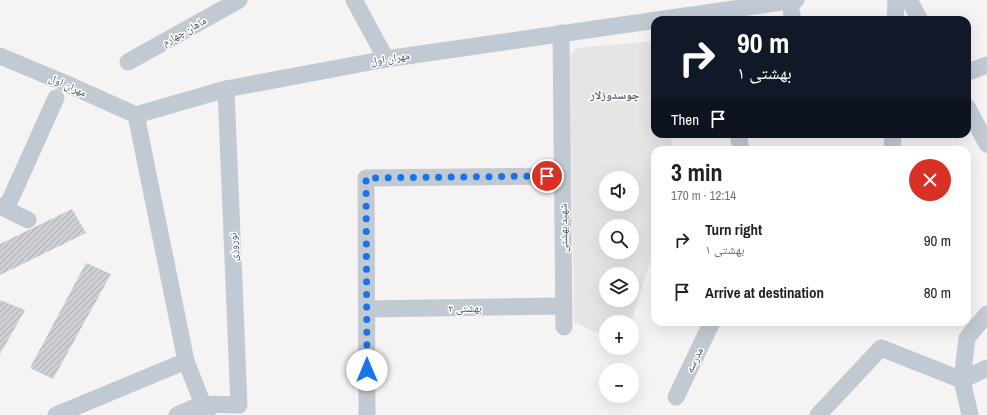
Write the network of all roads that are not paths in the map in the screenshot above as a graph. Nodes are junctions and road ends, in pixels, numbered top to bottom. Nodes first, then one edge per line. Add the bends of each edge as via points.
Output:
1 (240, 0) edge
2 (354, 0) edge
3 (789, 0) edge
4 (796, 0) edge
5 (896, 0) edge
6 (909, 0) edge
7 (696, 7) edge
8 (792, 16) edge
9 (895, 16) edge
10 (918, 16) edge
11 (561, 33) junction
12 (0, 56) edge
13 (386, 59) junction
14 (128, 62) dead end
15 (987, 65) edge
16 (971, 71) dead end
17 (226, 89) junction
18 (56, 98) dead end
19 (971, 114) edge
20 (136, 115) junction
21 (987, 144) edge
22 (562, 176) junction
23 (3, 208) edge
24 (28, 220) dead end
25 (564, 306) junction
26 (367, 309) junction
27 (987, 314) edge
28 (710, 326) edge
29 (564, 327) dead end
30 (186, 361) junction
31 (987, 368) edge
32 (962, 380) junction
33 (676, 397) dead end
34 (205, 410) edge
35 (56, 415) edge
36 (177, 415) edge
37 (368, 415) edge
38 (818, 415) edge
39 (970, 415) edge

1 - 14 street, ماهان چهارم
2 - 13 street
3 - 4 street, مهران اول
3 - 7 street, مهران اول
3 - 8 street
5 - 9 street
6 - 10 street
7 - 11 street, مهران اول
11 - 13 street, مهران اول
11 - 22 street, شهید بهشتی
12 - 20 street, مهران اول
13 - 17 street, مهران اول
15 - 16 street
17 - 20 street, مهران اول
17 - 34 street, نوروزی via 239,405
18 - 23 street
19 - 21 street
20 - 30 street
22 - 25 street, شهید بهشتی
22 - 26 street via 366,178
23 - 24 street
25 - 26 street, بهشتی ۲
25 - 29 street, شهید بهشتی
26 - 37 street
27 - 32 street via 967,338
28 - 33 street, مدرسه
30 - 34 street
30 - 35 street
31 - 32 street
32 - 38 street via 881,348
32 - 39 street
34 - 36 street

